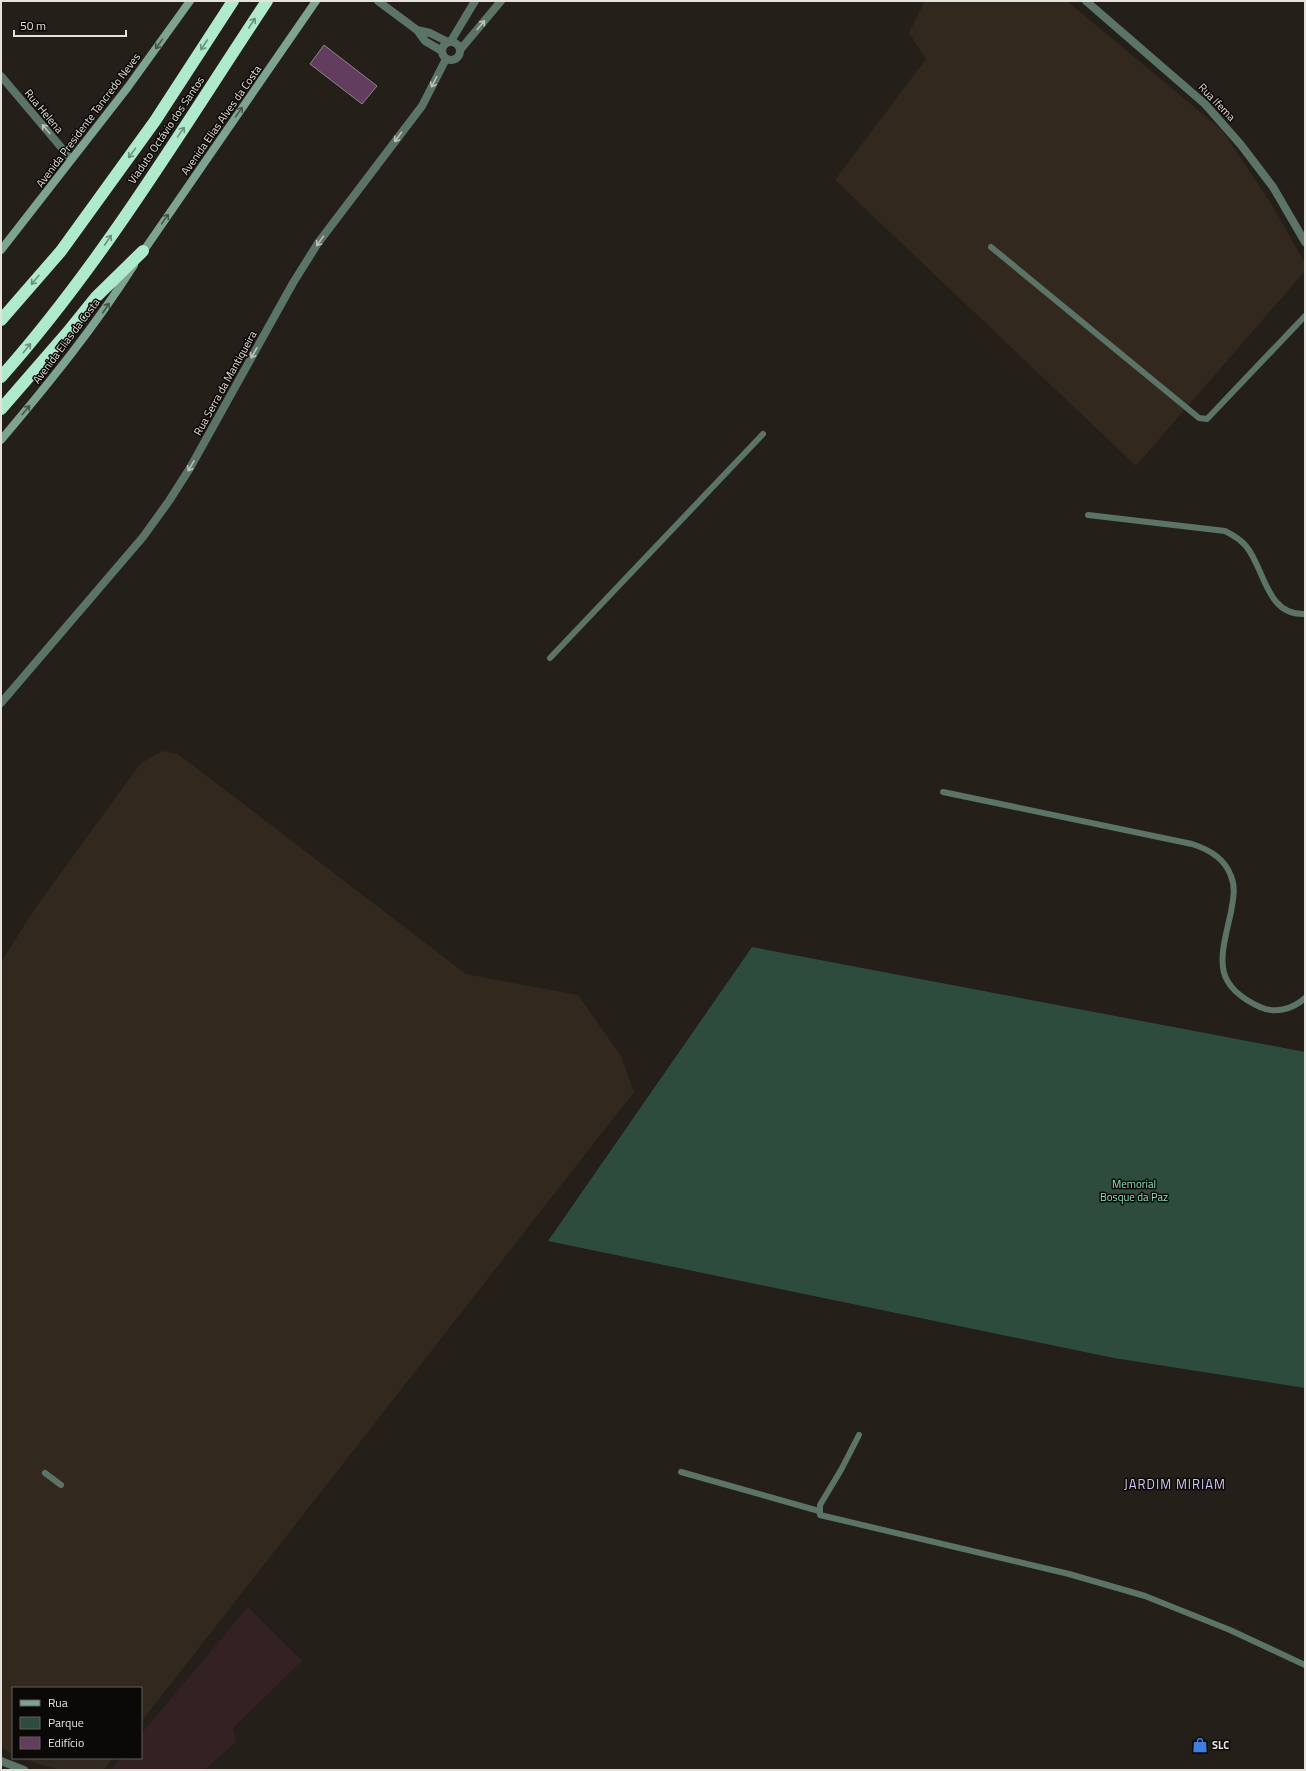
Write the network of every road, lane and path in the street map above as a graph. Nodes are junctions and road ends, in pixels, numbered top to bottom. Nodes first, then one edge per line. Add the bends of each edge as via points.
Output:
1 (190, 1) edge
2 (233, 1) edge
3 (267, 1) edge
4 (378, 1) edge
5 (475, 1) edge
6 (501, 1) edge
7 (1086, 1) edge
8 (316, 2) edge
9 (416, 30) junction
10 (450, 42) junction
11 (460, 50) junction
12 (442, 51) junction
13 (446, 59) junction
14 (1, 76) edge
15 (71, 159) junction
16 (1305, 242) edge
17 (991, 247) dead end
18 (1, 250) edge
19 (143, 251) junction
20 (1305, 316) edge
21 (1, 320) edge
22 (1, 377) edge
23 (1, 409) edge
24 (763, 434) dead end
25 (1, 440) edge
26 (1088, 515) dead end
27 (1305, 614) edge
28 (550, 658) dead end
29 (1, 703) edge
30 (943, 792) dead end
31 (1305, 998) edge
32 (859, 1435) dead end
33 (682, 1472) dead end
34 (45, 1473) dead end
35 (62, 1485) dead end
36 (819, 1511) junction
37 (1305, 1666) edge
38 (1, 1761) edge
39 (24, 1770) edge

1 -> 15 main road, Avenida Presidente Tancredo Neves via 128,87
2 -> 21 highway, Viaduto Octávio dos Santos via 155,121 60,251
22 -> 3 highway, Viaduto Octávio dos Santos via 86,272
4 - 9 street
5 - 10 street
11 -> 6 street
7 - 16 street, Rua Ifema via 1205,104 1273,187
19 -> 8 main road, Avenida Elias Alves da Costa
9 - 10 street
9 - 12 street via 425,41
10 - 11 street via 457,44
10 - 12 street via 444,45
11 - 13 street via 455,60
12 - 13 street
13 -> 29 street, Rua Serra da Mantiqueira via 422,106 318,243 169,501 144,537
15 -> 14 street, Rua Helena
15 - 18 main road, Avenida Presidente Tancredo Neves
17 - 20 lane via 1199,418 1207,419
19 - 23 highway via 96,297
25 -> 19 main road, Avenida Elias da Costa via 86,335
24 - 28 lane
26 - 27 lane via 1225,531 1245,546 1255,561 1268,591 1283,610 1296,615
30 - 31 lane via 1207,849 1224,863 1231,876 1234,895 1222,956 1224,976 1231,989 1263,1009 1279,1010 1296,1006
32 - 36 lane via 845,1464 823,1499
33 - 36 lane
34 - 35 lane
36 - 37 lane via 820,1515 1069,1574 1145,1596 1230,1630
38 - 39 street

